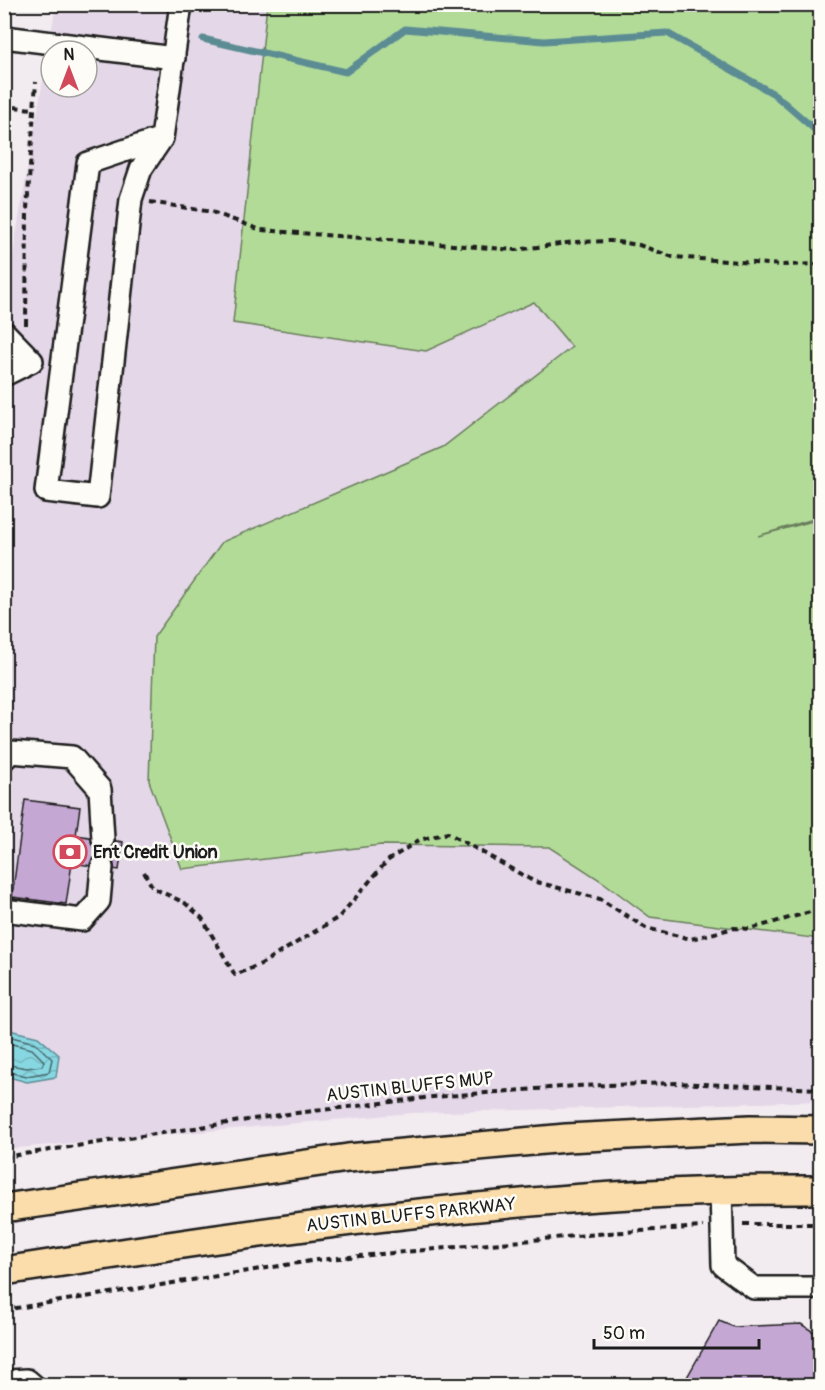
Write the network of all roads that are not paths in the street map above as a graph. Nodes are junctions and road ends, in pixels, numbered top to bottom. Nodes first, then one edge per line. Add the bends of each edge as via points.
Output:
1 (182, 4) edge
2 (4, 37) edge
3 (174, 58) junction
4 (162, 138) junction
5 (4, 332) edge
6 (32, 361) junction
7 (62, 365) junction
8 (4, 375) edge
9 (4, 759) edge
10 (103, 839) tunnel mouth
11 (102, 867) tunnel mouth
12 (4, 910) edge
13 (820, 1130) edge
14 (820, 1190) edge
15 (721, 1191) junction
16 (4, 1208) edge
17 (4, 1271) edge
18 (820, 1288) edge
19 (6, 1386) edge
20 (34, 1386) edge

1 - 3 street
2 - 3 street
3 - 4 street
4 - 7 street via 88,163
4 - 7 street via 141,169 131,199 98,497 46,491
5 - 6 street
6 - 7 street
6 - 8 street
9 - 10 street via 11,752 72,757 100,789
11 - 12 street via 99,901 82,920
13 - 16 main road via 750,1129 566,1138 371,1156
14 - 15 main road, AUSTIN BLUFFS PARKWAY
15 - 17 main road, AUSTIN BLUFFS PARKWAY via 534,1201 365,1218
15 - 18 street via 723,1265 754,1288
19 - 20 street via 9,1381 27,1380

